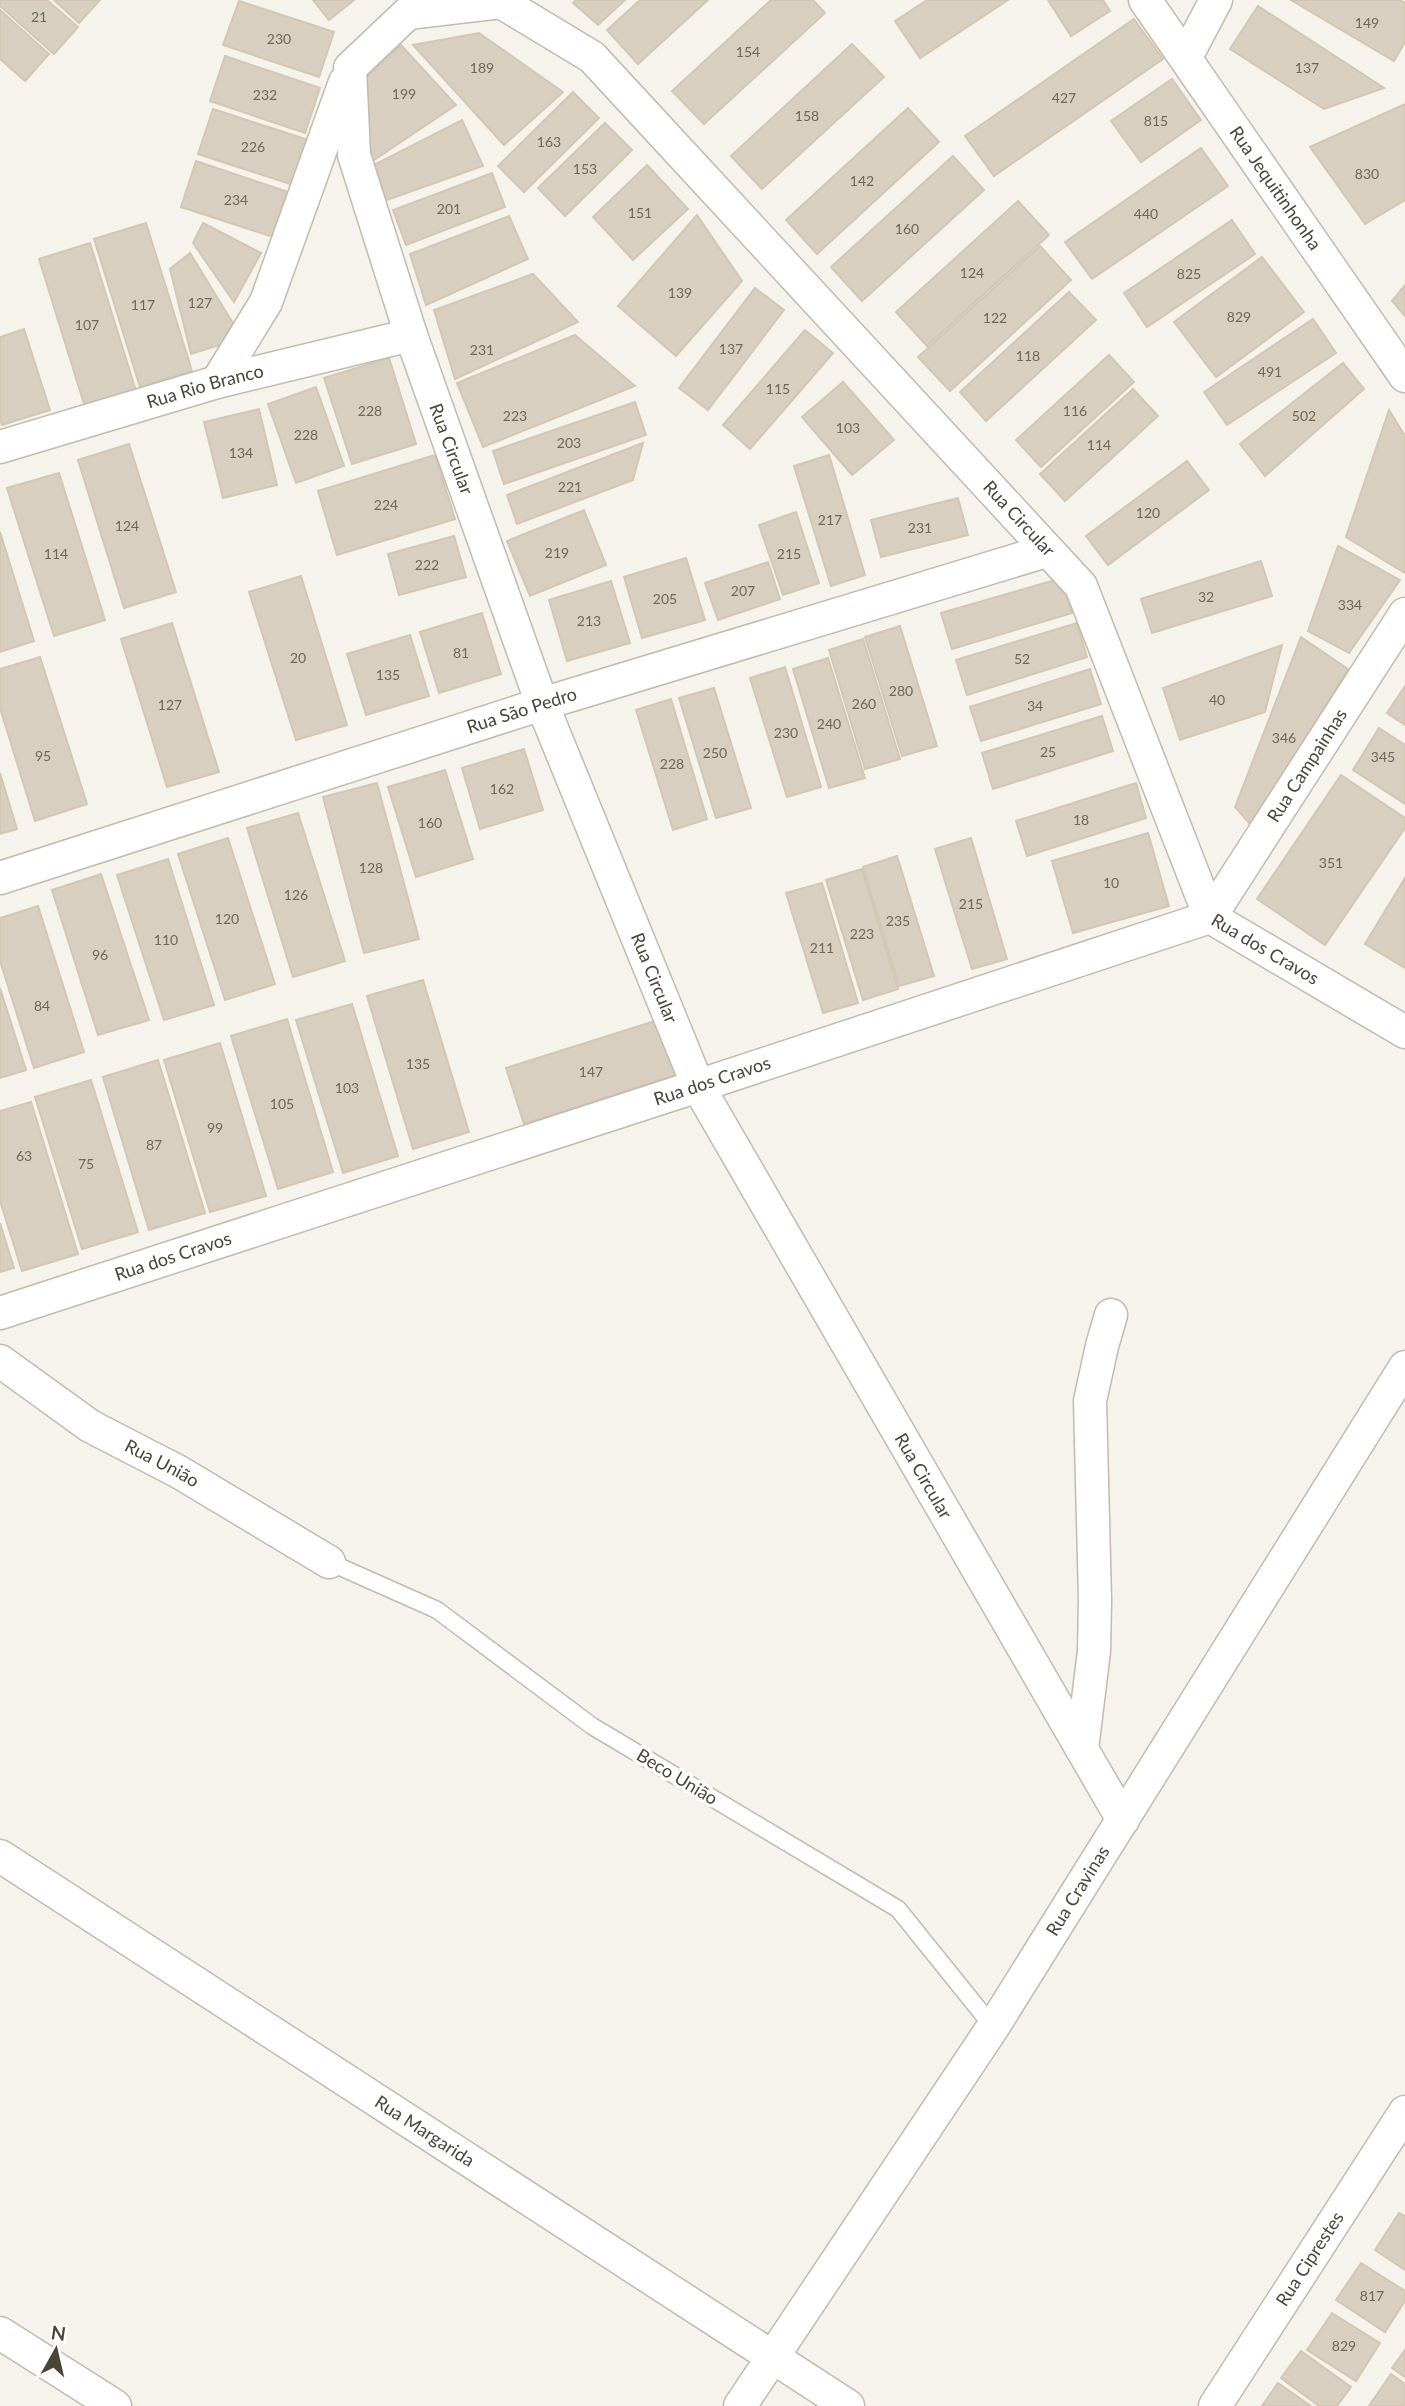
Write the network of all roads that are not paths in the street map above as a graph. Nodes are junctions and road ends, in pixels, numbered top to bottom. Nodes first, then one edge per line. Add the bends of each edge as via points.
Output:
1 (1145, 0) edge
2 (1216, 0) edge
3 (1186, 57) junction
4 (350, 68) junction
5 (411, 335) junction
6 (1405, 376) edge
7 (217, 382) junction
8 (0, 447) edge
9 (1046, 551) junction
10 (1405, 614) edge
11 (542, 704) junction
12 (0, 878) edge
13 (1210, 917) junction
14 (1405, 1032) edge
15 (698, 1086) junction
16 (0, 1313) edge
17 (1111, 1315) dead end
18 (0, 1361) edge
19 (1405, 1367) edge
20 (329, 1562) joint
21 (1082, 1749) junction
22 (1123, 1820) junction
23 (0, 1856) edge
24 (993, 2027) junction
25 (1405, 2112) edge
26 (0, 2333) edge
27 (771, 2357) junction
28 (115, 2406) edge
29 (740, 2406) edge
30 (848, 2406) edge
31 (1215, 2406) edge

1 - 3 street, Rua Jequitinhonha
2 - 3 street
3 - 6 street, Rua Jequitinhonha
4 - 5 street, Rua Circular via 354,155
4 - 7 street, Rua Circular via 266,302
4 - 9 street, Rua Circular via 408,13 501,2 592,57
5 - 7 street, Rua Rio Branco
5 - 11 street, Rua Circular
7 - 8 street, Rua Rio Branco
9 - 11 street, Rua São Pedro
9 - 13 street, Rua Circular via 1081,586
10 - 13 street, Rua Campainhas
11 - 12 street, Rua São Pedro
11 - 15 street, Rua Circular
13 - 14 street, Rua dos Cravos
13 - 15 street, Rua dos Cravos
15 - 16 street, Rua dos Cravos
15 - 21 street, Rua Circular
17 - 21 street via 1090,1401 1094,1651
18 - 20 street, Rua União via 90,1426 179,1472
19 - 22 street, Rua Cravinas
20 - 24 lane, Beco União via 437,1610 592,1726 898,1909
21 - 22 street, Rua Circular
22 - 24 street, Rua Cravinas
23 - 27 street, Rua Margarida
24 - 27 street, Rua Cravinas
25 - 31 street, Rua Ciprestes
26 - 28 street
27 - 29 street, Rua Cravinas
27 - 30 street, Rua Margarida

